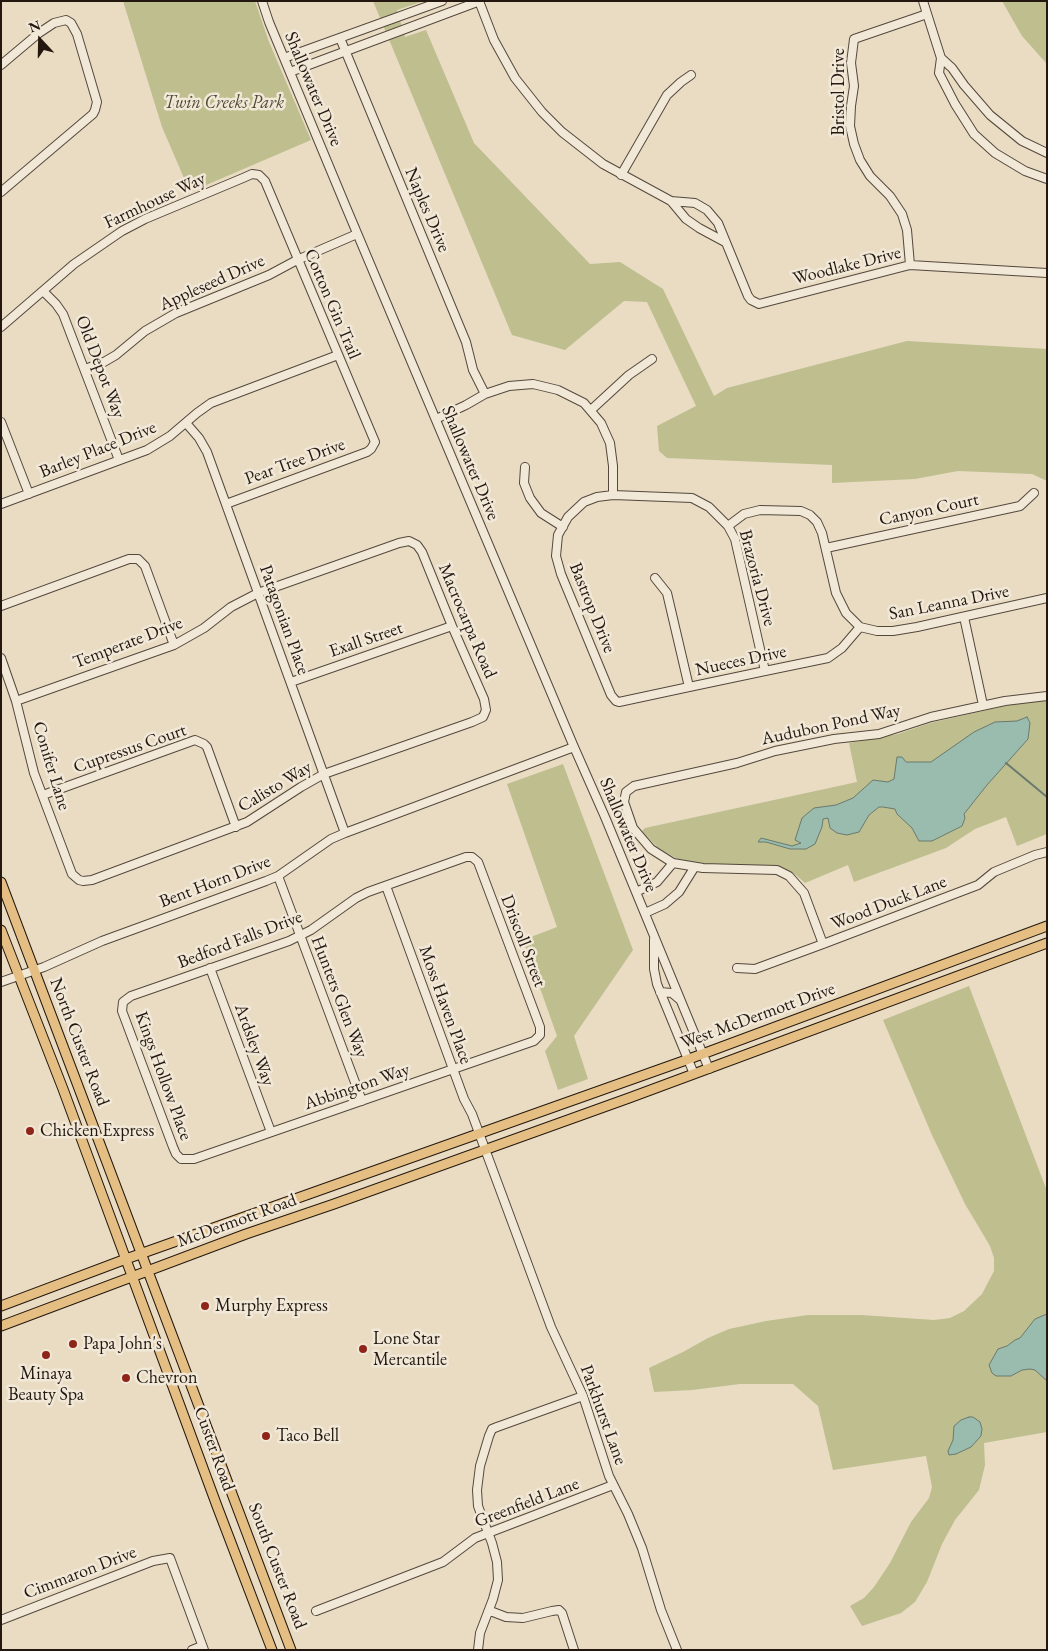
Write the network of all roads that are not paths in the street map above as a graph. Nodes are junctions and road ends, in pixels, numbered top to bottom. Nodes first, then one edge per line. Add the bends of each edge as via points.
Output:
1 (262, 1) edge
2 (442, 1) edge
3 (479, 1) edge
4 (923, 1) edge
5 (927, 14) junction
6 (392, 19) junction
7 (396, 32) junction
8 (340, 38) junction
9 (345, 51) junction
10 (284, 58) junction
11 (941, 58) junction
12 (1, 65) edge
13 (290, 72) junction
14 (691, 75) dead end
15 (1047, 153) edge
16 (259, 175) joint
17 (621, 175) junction
18 (1047, 179) edge
19 (1, 192) edge
20 (672, 201) junction
21 (358, 234) junction
22 (725, 242) junction
23 (297, 260) junction
24 (910, 265) junction
25 (1047, 273) edge
26 (43, 291) junction
27 (1, 327) edge
28 (338, 355) junction
29 (652, 359) dead end
30 (84, 369) junction
31 (485, 394) junction
32 (591, 410) junction
33 (436, 419) junction
34 (1, 422) edge
35 (186, 423) junction
36 (373, 447) joint
37 (119, 460) junction
38 (525, 467) dead end
39 (1034, 493) dead end
40 (29, 494) junction
41 (614, 495) junction
42 (1, 504) edge
43 (226, 504) junction
44 (728, 526) junction
45 (562, 527) junction
46 (414, 542) joint
47 (826, 548) junction
48 (655, 578) dead end
49 (258, 593) junction
50 (1047, 598) edge
51 (1, 606) edge
52 (964, 616) junction
53 (452, 626) junction
54 (860, 627) junction
55 (174, 644) junction
56 (1, 659) edge
57 (765, 671) junction
58 (291, 682) junction
59 (689, 687) junction
60 (1047, 696) edge
61 (16, 701) junction
62 (616, 701) joint
63 (983, 705) junction
64 (485, 714) joint
65 (574, 747) junction
66 (324, 774) junction
67 (43, 795) junction
68 (236, 826) junction
69 (345, 832) junction
70 (1047, 852) edge
71 (474, 858) joint
72 (673, 863) junction
73 (694, 868) junction
74 (278, 876) junction
75 (79, 880) joint
76 (1, 882) edge
77 (386, 886) junction
78 (636, 892) junction
79 (645, 913) junction
80 (1047, 926) edge
81 (1, 930) edge
82 (654, 934) junction
83 (300, 935) junction
84 (823, 944) junction
85 (1047, 944) edge
86 (210, 968) junction
87 (738, 968) dead end
88 (35, 970) junction
89 (19, 975) junction
90 (1, 982) edge
91 (660, 992) junction
92 (681, 1000) junction
93 (123, 1002) joint
94 (540, 1035) joint
95 (703, 1054) junction
96 (689, 1059) junction
97 (709, 1069) junction
98 (453, 1070) junction
99 (694, 1074) junction
100 (77, 1083) junction
101 (623, 1083) junction
102 (63, 1089) junction
103 (628, 1098) junction
104 (362, 1101) junction
105 (271, 1132) junction
106 (479, 1134) junction
107 (484, 1150) junction
108 (182, 1159) joint
109 (328, 1188) junction
110 (334, 1204) junction
111 (142, 1253) junction
112 (126, 1259) junction
113 (149, 1269) junction
114 (132, 1276) junction
115 (1, 1306) edge
116 (1, 1326) edge
117 (583, 1396) junction
118 (613, 1485) junction
119 (488, 1534) junction
120 (316, 1611) dead end
121 (488, 1612) junction
122 (1, 1620) edge
123 (203, 1648) edge
124 (192, 1650) edge
125 (272, 1650) edge
126 (291, 1650) edge
127 (478, 1650) edge
128 (574, 1650) edge
129 (677, 1650) edge

1 - 10 street, Shallowater Drive
2 - 6 street
3 - 7 street
3 - 17 street, Woodlake Drive via 494,40 510,69 542,112 562,132
4 - 5 street
5 - 11 street
5 - 24 street, Bristol Drive via 854,38 851,63 854,86 850,126 854,144 870,176 902,214
6 - 7 street
6 - 8 street
7 - 9 street
8 - 9 street, Naples Drive
8 - 10 street
9 - 13 street
9 - 31 street, Naples Drive
10 - 13 street, Shallowater Drive
11 - 15 street via 990,115 1022,141
11 - 18 street via 939,73 974,134 995,153 1025,171
12 - 19 street via 39,33 54,23 66,20 77,34 97,102 95,110
13 - 21 street, Shallowater Drive
14 - 17 street via 667,95
16 - 23 street, Cotton Gin Trail via 265,181
16 - 26 street, Farmhouse Way via 252,174 122,231
17 - 20 street, Woodlake Drive
20 - 22 street, Woodlake Drive via 686,219
20 - 22 street, Woodlake Drive via 695,203 706,210 718,223
21 - 23 street, Appleseed Drive
21 - 33 street, Shallowater Drive
22 - 24 street, Woodlake Drive via 748,296 759,304
23 - 28 street, Cotton Gin Trail
23 - 30 street, Appleseed Drive via 161,321 116,355
24 - 25 street, Woodlake Drive
26 - 27 street, Farmhouse Way
26 - 30 street, Old Depot Way via 63,314
28 - 35 street, Barley Place Drive via 211,403
28 - 36 street, Cotton Gin Trail via 374,442
29 - 32 street
30 - 37 street, Old Depot Way
31 - 32 street via 509,386 533,384 558,390
31 - 33 street
32 - 41 street via 610,443
33 - 65 street, Shallowater Drive
34 - 40 street
35 - 37 street, Barley Place Drive via 147,450
35 - 43 street, Patagonian Place via 207,452
36 - 43 street, Pear Tree Drive
37 - 40 street, Barley Place Drive
38 - 45 street via 524,483 530,498 541,512
39 - 47 street, Canyon Court via 1020,506
40 - 42 street, Barley Place Drive
41 - 44 street, Brazoria Drive via 692,498 709,507
41 - 45 street, Bastrop Drive via 584,502
43 - 49 street, Patagonian Place
44 - 47 street via 744,514 760,510 801,511 817,522
44 - 57 street, Brazoria Drive via 735,539
45 - 62 street, Bastrop Drive via 556,556 561,574
46 - 49 street, Temperate Drive via 404,541
46 - 53 street, Macrocarpa Road via 422,552
47 - 54 street via 836,593 846,613
48 - 59 street via 667,593
49 - 55 street, Temperate Drive
49 - 58 street, Patagonian Place
50 - 52 street, San Leanna Drive
51 - 55 street via 129,559 138,560 146,566
52 - 54 street, San Leanna Drive via 893,631 877,632
52 - 63 street
53 - 58 street, Exall Street
53 - 64 street, Macrocarpa Road via 484,699
54 - 57 street, Nueces Drive via 842,648 828,658
55 - 61 street, Temperate Drive
56 - 61 street, Conifer Lane
57 - 59 street, Nueces Drive
58 - 66 street, Patagonian Place
59 - 62 street, Nueces Drive
60 - 63 street, Audubon Pond Way
61 - 67 street, Conifer Lane via 34,773
63 - 72 street, Audubon Pond Way via 885,732 834,738 630,788 624,802 633,828 651,849
64 - 66 street, Calisto Way via 472,722
65 - 69 street, Bent Horn Drive
65 - 78 street, Shallowater Drive
66 - 68 street, Calisto Way via 255,818
66 - 69 street, Patagonian Place
67 - 68 street, Cupressus Court via 190,741 200,741 207,747
67 - 75 street, Conifer Lane via 72,874
68 - 75 street, Calisto Way via 92,880
69 - 74 street, Bent Horn Drive
70 - 84 street, Wood Duck Lane via 994,872 978,885
71 - 77 street, Bedford Falls Drive via 466,857
71 - 94 street, Driscoll Street via 540,1027
72 - 73 street
72 - 78 street via 657,882
73 - 79 street via 679,892 665,904
73 - 84 street via 778,870 789,876 804,893
74 - 83 street, Hunters Glen Way
74 - 88 street, Bent Horn Drive via 102,941
76 - 88 main road, North Custer Road
77 - 83 street, Bedford Falls Drive via 356,898
77 - 98 street, Moss Haven Place
78 - 79 street, Shallowater Drive
79 - 82 street, Shallowater Drive
80 - 95 main road, West McDermott Drive
81 - 89 main road, North Custer Road
82 - 91 street, Shallowater Drive via 654,969
82 - 92 street, Shallowater Drive
83 - 86 street, Bedford Falls Drive
83 - 104 street, Hunters Glen Way
84 - 87 street, Wood Duck Lane via 755,969
85 - 97 main road, West McDermott Drive
86 - 93 street, Bedford Falls Drive via 131,996
86 - 105 street, Ardsley Way
88 - 89 street, Bent Horn Drive
88 - 100 main road, North Custer Road
89 - 90 street, Bent Horn Drive
89 - 102 main road, North Custer Road
91 - 92 street via 672,993
91 - 96 street, Shallowater Drive
92 - 95 street, Shallowater Drive
93 - 108 street, Kings Hollow Place via 122,1010 173,1147
94 - 98 street, Abbington Way via 534,1041
95 - 96 main road, West McDermott Drive
95 - 97 street, Shallowater Drive
96 - 99 street, Shallowater Drive
96 - 101 main road, West McDermott Drive
97 - 99 main road, West McDermott Drive
98 - 104 street, Abbington Way
98 - 106 street, Moss Haven Place
99 - 103 main road, West McDermott Drive
100 - 102 main road
100 - 111 main road, North Custer Road
101 - 103 main road
101 - 106 main road, West McDermott Drive
102 - 112 main road, North Custer Road
103 - 107 main road, West McDermott Drive
104 - 105 street, Abbington Way
105 - 108 street, Abbington Way via 194,1159
106 - 107 street, Parkhurst Lane
106 - 109 main road, McDermott Road
107 - 110 main road, McDermott Road
107 - 117 street, Parkhurst Lane via 550,1327
109 - 110 main road
109 - 111 main road, McDermott Road
110 - 113 main road, McDermott Road
111 - 112 main road, McDermott Road
111 - 113 main road, North Custer Road
112 - 114 main road, Custer Road
112 - 115 main road, McDermott Road
113 - 114 main road, McDermott Road
113 - 126 main road, South Custer Road
114 - 116 main road, McDermott Road
114 - 125 main road, Custer Road
117 - 118 street, Parkhurst Lane
117 - 119 street via 492,1430 480,1466 477,1490 478,1506
118 - 119 street, Greenfield Lane
118 - 129 street, Parkhurst Lane via 642,1548
119 - 120 street, Greenfield Lane via 475,1538 443,1562
119 - 121 street via 497,1562 498,1580
121 - 127 street
121 - 128 street via 523,1618 559,1610
122 - 123 street, Cimmaron Drive via 153,1561 170,1558
123 - 124 street

